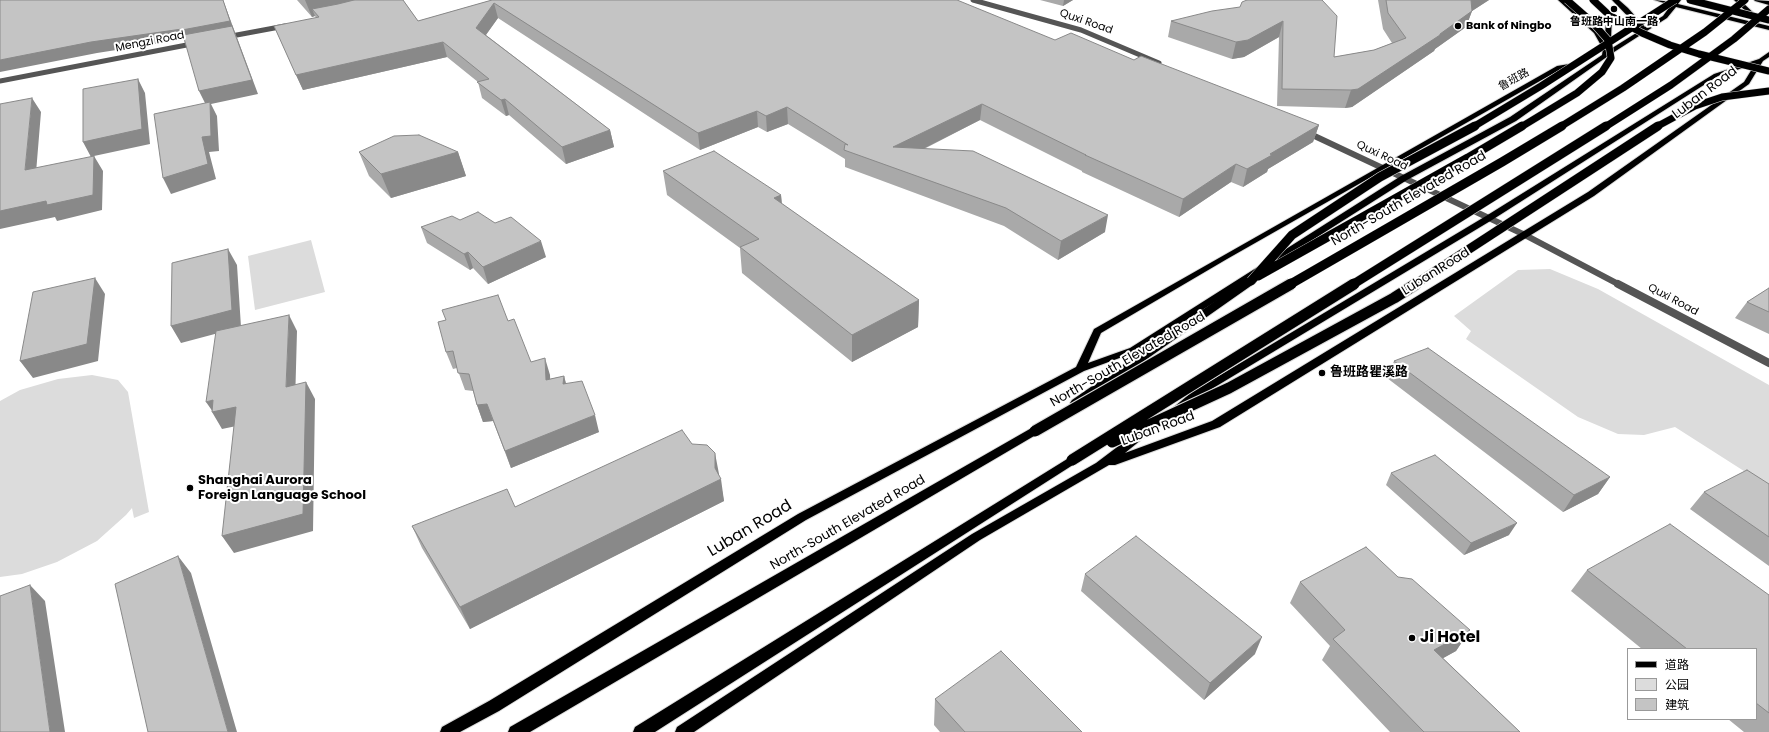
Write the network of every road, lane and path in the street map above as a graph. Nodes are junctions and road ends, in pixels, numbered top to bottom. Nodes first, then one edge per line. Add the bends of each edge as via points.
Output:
1 (973, 0) edge
2 (1561, 0) edge
3 (1567, 0) edge
4 (1593, 0) edge
5 (1615, 0) edge
6 (1658, 0) edge
7 (1682, 0) edge
8 (1690, 0) edge
9 (1738, 0) edge
10 (1745, 0) edge
11 (1757, 0) edge
12 (1676, 2) edge
13 (1728, 2) dead end
14 (1769, 3) edge
15 (1769, 9) edge
16 (1769, 12) edge
17 (1609, 15) junction
18 (1755, 17) junction
19 (1769, 20) edge
20 (288, 25) edge
21 (1768, 28) edge
22 (1646, 30) junction
23 (218, 39) edge
24 (1608, 40) junction
25 (202, 42) edge
26 (1769, 54) edge
27 (1602, 57) junction
28 (1761, 60) junction
29 (1166, 67) edge
30 (1769, 71) edge
31 (0, 81) edge
32 (1769, 91) edge
33 (1303, 131) edge
34 (1383, 168) junction
35 (1404, 178) junction
36 (1489, 218) junction
37 (1525, 234) junction
38 (1251, 281) junction
39 (1769, 362) edge
40 (1080, 370) junction
41 (1035, 431) junction
42 (1072, 460) junction
43 (1100, 466) junction
44 (447, 732) edge
45 (516, 732) edge
46 (641, 732) edge
47 (682, 732) edge

1 - 29 street, Quxi Road via 1082,30
2 - 27 main road via 1596,32 1606,49
3 - 24 highway, bridge
4 - 17 highway, bridge
5 - 22 main road
6 - 12 main road
7 - 18 main road
8 - 19 highway, bridge
9 - 18 main road
10 - 41 highway, North-South Elevated Road, bridge via 1705,32 1623,88 1502,162
11 - 14 main road
12 - 21 main road
12 - 22 main road, Luban Road via 1665,17
12 - 38 highway, bridge via 1456,137 1380,177 1292,235
13 - 16 highway, bridge
15 - 42 highway, bridge via 1734,39 1671,85
17 - 24 highway
17 - 30 highway, bridge via 1670,45
18 - 19 main road
18 - 21 main road
20 - 23 street
22 - 27 main road, Luban Road
24 - 38 highway, bridge via 1611,58 1608,65 1577,93
25 - 31 street, Mengzi Road
26 - 28 main road, Luban Road
27 - 34 main road, Luban Road via 1560,67
27 - 35 main road, Luban Road via 1513,119
28 - 36 main road, Luban Road via 1716,75
28 - 37 main road, Luban Road via 1747,83 1591,194
32 - 42 highway, bridge via 1722,97 1675,116 1394,298 1229,388
33 - 34 street, Quxi Road
34 - 35 street, Quxi Road
34 - 40 main road, Luban Road via 1097,331
35 - 36 street, Quxi Road
35 - 40 main road, Luban Road via 1133,350
36 - 37 street, Quxi Road
36 - 43 main road, Luban Road via 1196,394
37 - 39 street, Quxi Road
37 - 43 main road, Luban Road via 1216,424
38 - 41 highway, bridge
40 - 44 main road, Luban Road via 802,517 494,706
41 - 45 highway, North-South Elevated Road
42 - 46 highway
43 - 47 main road, Luban Road via 976,537

